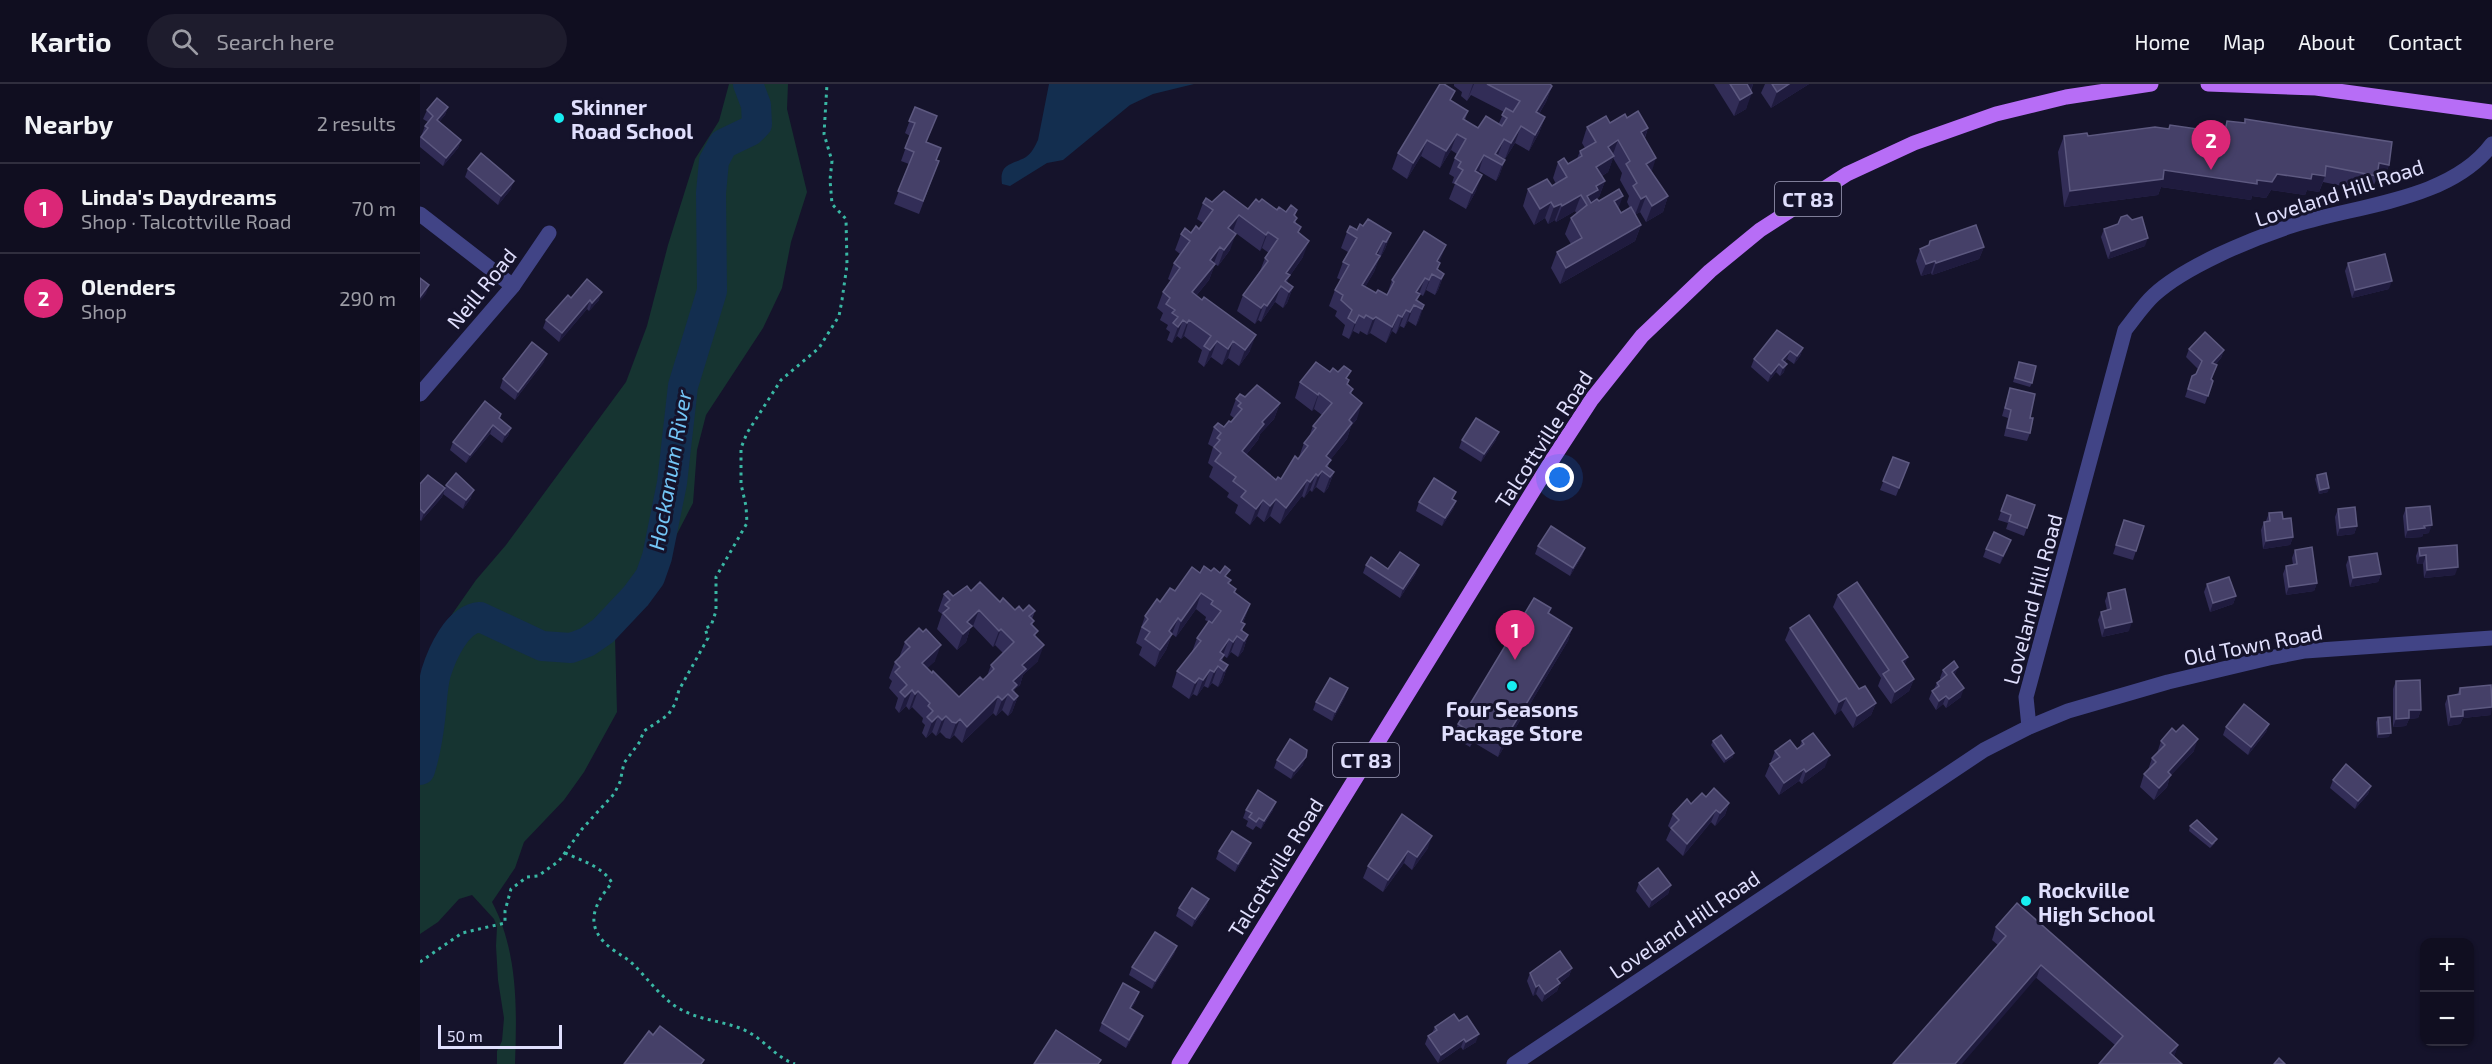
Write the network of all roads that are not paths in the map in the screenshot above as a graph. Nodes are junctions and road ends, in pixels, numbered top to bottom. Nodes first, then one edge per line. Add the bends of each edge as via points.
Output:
1 (2151, 84) edge
2 (2208, 84) edge
3 (2492, 112) edge
4 (2492, 144) edge
5 (420, 214) edge
6 (549, 233) dead end
7 (513, 286) junction
8 (420, 394) edge
9 (2492, 638) edge
10 (2029, 726) junction
11 (1179, 1064) edge
12 (1514, 1064) edge

1 - 11 main road, Talcottville Road / CT 83 via 2066,97 1996,114 1914,142 1847,174 1743,243 1642,336 1592,399 1554,457
2 - 3 main road via 2316,88
4 - 10 street, Loveland Hill Road via 2465,171 2407,197 2289,227 2209,260 2153,295 2125,330 2026,697
5 - 7 street
6 - 7 street, Neill Road
7 - 8 street, Neill Road
9 - 10 street, Old Town Road via 2305,651 2157,685
10 - 12 street, Loveland Hill Road via 1974,756

